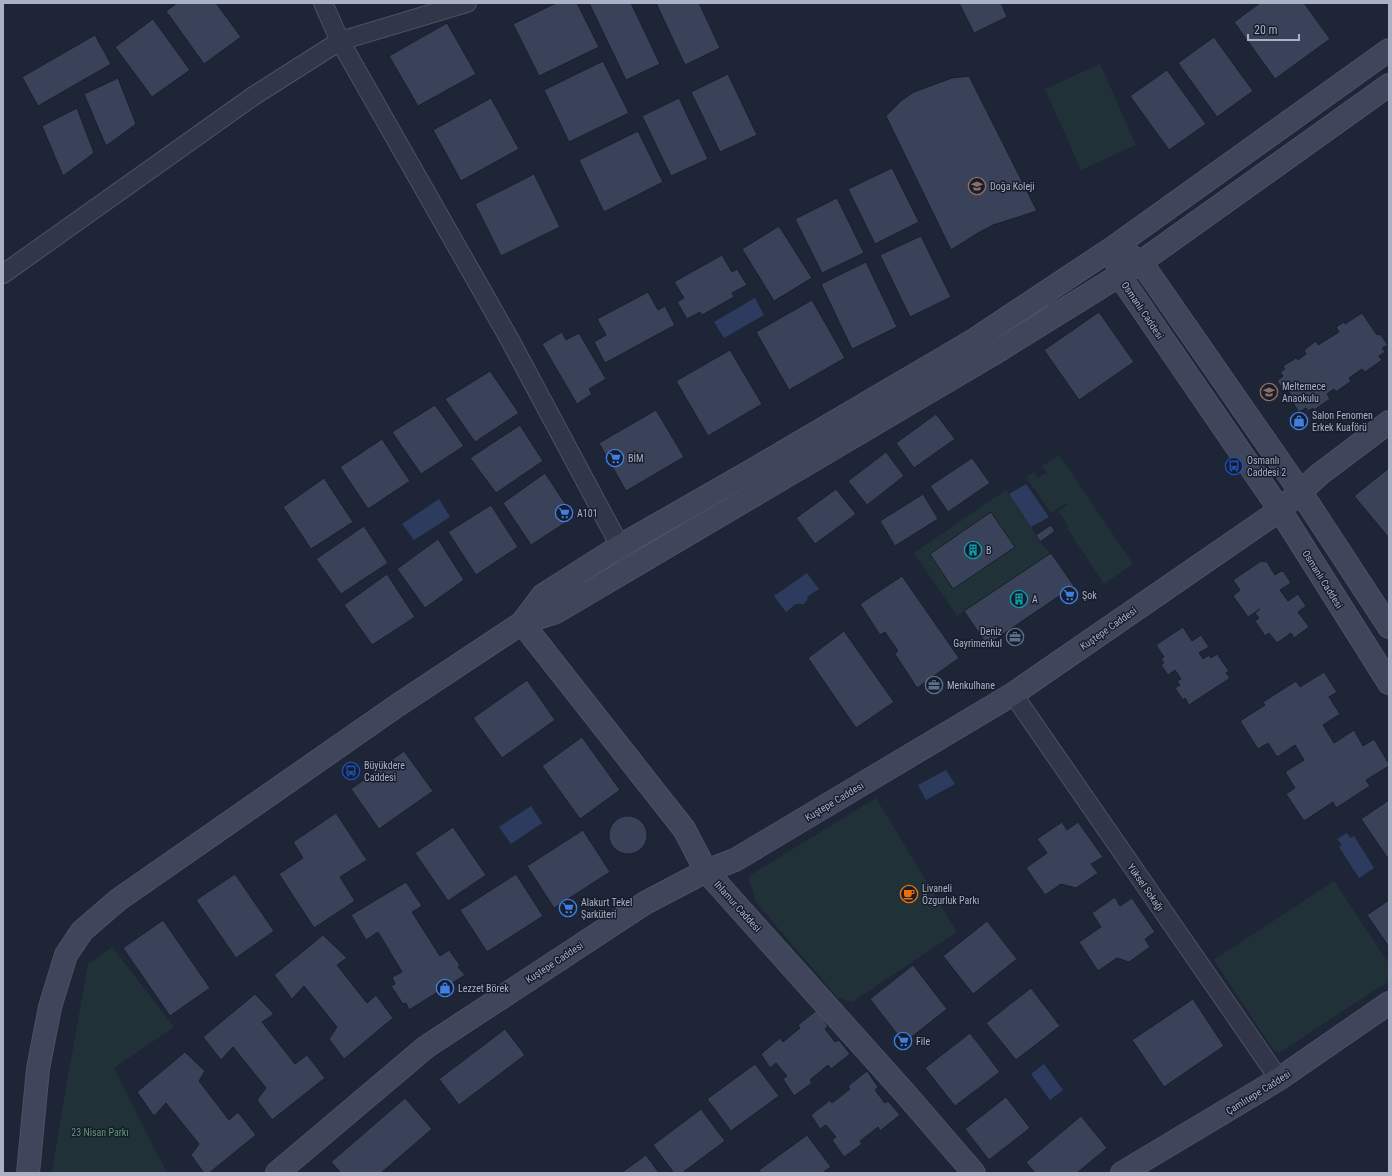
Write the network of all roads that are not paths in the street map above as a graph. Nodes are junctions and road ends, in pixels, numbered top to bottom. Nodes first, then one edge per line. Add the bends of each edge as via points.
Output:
1 (323, 3) edge
2 (467, 3) edge
3 (340, 41) junction
4 (1389, 50) edge
5 (1389, 85) edge
6 (1114, 247) junction
7 (1141, 262) junction
8 (3, 274) edge
9 (1119, 275) junction
10 (1389, 422) edge
11 (1300, 491) junction
12 (1280, 510) junction
13 (620, 546) junction
14 (634, 566) junction
15 (522, 622) junction
16 (1389, 627) edge
17 (1389, 683) edge
18 (1013, 694) junction
19 (706, 871) junction
20 (1389, 1004) edge
21 (1279, 1080) junction
22 (27, 1172) edge
23 (277, 1173) edge
24 (974, 1173) edge
25 (1122, 1173) edge

1 - 3 street
2 - 3 street
3 - 8 street via 255,95
3 - 13 street via 510,340
4 - 6 street
5 - 7 street
6 - 7 street
6 - 9 street, Osmanlı Caddesi
6 - 13 street via 974,340
7 - 9 street
7 - 11 street
9 - 12 street, Osmanlı Caddesi
9 - 14 street via 993,354
10 - 11 street, Kuştepe Caddesi
11 - 12 street, Kuştepe Caddesi
11 - 16 street
12 - 17 street, Osmanlı Caddesi
12 - 18 street, Kuştepe Caddesi
13 - 14 street
13 - 15 street via 543,595
14 - 15 street via 556,612
15 - 19 street, Ihlamur Caddesi via 684,829
15 - 22 street via 118,900 82,931 66,955 50,1007 38,1069
18 - 19 street, Kuştepe Caddesi via 735,860
18 - 21 street, Yüksel Sokağı
19 - 23 street, Kuştepe Caddesi via 645,903 426,1046
19 - 24 street, Ihlamur Caddesi
20 - 21 street, Çamlıtepe Caddesi
21 - 25 street, Çamlıtepe Caddesi

